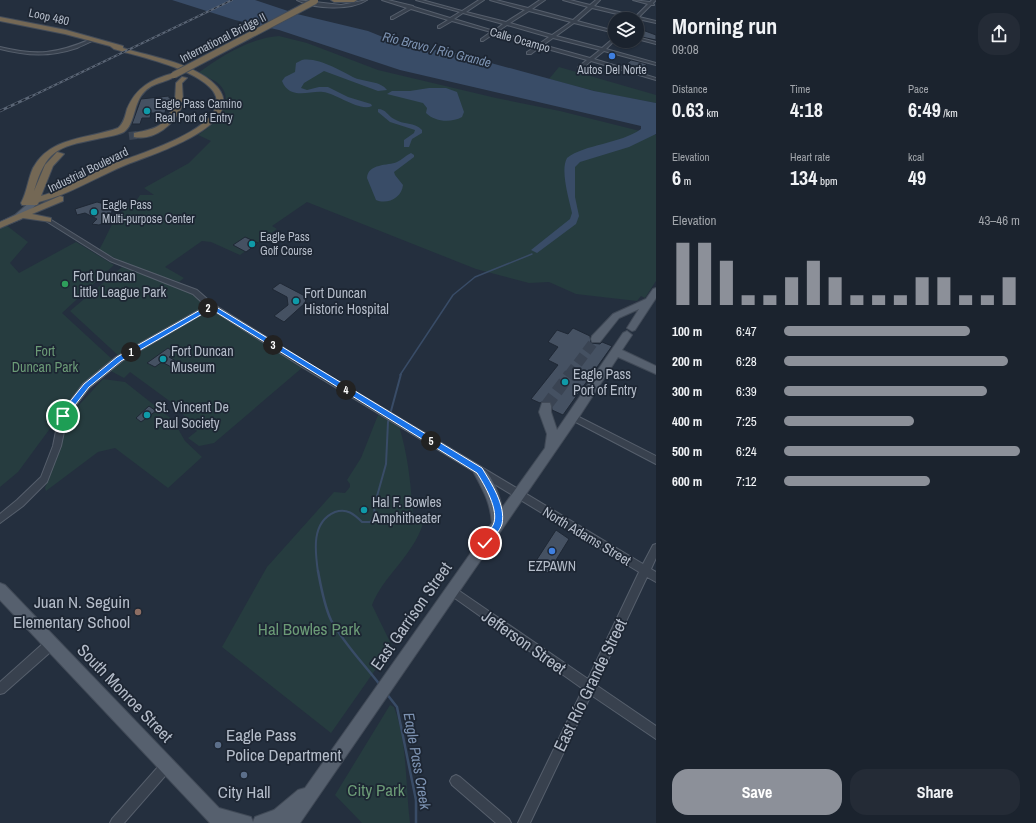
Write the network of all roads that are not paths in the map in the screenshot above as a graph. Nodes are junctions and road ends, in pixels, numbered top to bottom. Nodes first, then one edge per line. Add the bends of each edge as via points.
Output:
1 (299, 0) edge
2 (315, 0) edge
3 (335, 0) edge
4 (354, 0) edge
5 (365, 0) edge
6 (384, 0) edge
7 (422, 0) edge
8 (482, 0) edge
9 (492, 0) edge
10 (543, 0) edge
11 (565, 0) edge
12 (598, 0) edge
13 (635, 0) edge
14 (654, 0) edge
15 (650, 3) junction
16 (656, 5) edge
17 (591, 6) junction
18 (411, 8) junction
19 (529, 10) junction
20 (463, 12) junction
21 (613, 12) edge
22 (641, 12) edge
23 (392, 18) dead end
24 (0, 19) edge
25 (284, 20) junction
26 (452, 20) junction
27 (644, 20) edge
28 (574, 21) junction
29 (656, 22) edge
30 (508, 24) junction
31 (439, 26) dead end
32 (608, 30) edge
33 (495, 32) junction
34 (552, 37) junction
35 (644, 39) edge
36 (92, 40) junction
37 (482, 40) dead end
38 (656, 42) edge
39 (540, 45) junction
40 (608, 45) edge
41 (0, 48) edge
42 (603, 50) junction
43 (529, 53) dead end
44 (590, 60) junction
45 (656, 64) edge
46 (580, 68) dead end
47 (656, 72) edge
48 (650, 78) junction
49 (656, 79) edge
50 (76, 143) junction
51 (142, 156) junction
52 (42, 186) junction
53 (67, 190) junction
54 (56, 201) junction
55 (32, 202) junction
56 (0, 218) edge
57 (18, 218) junction
58 (48, 220) junction
59 (0, 225) edge
60 (656, 291) edge
61 (650, 300) junction
62 (211, 306) junction
63 (596, 339) tunnel mouth
64 (617, 352) junction
65 (656, 370) edge
66 (546, 406) dead end
67 (573, 417) junction
68 (550, 448) junction
69 (656, 460) edge
70 (479, 471) junction
71 (519, 494) junction
72 (0, 519) edge
73 (498, 524) junction
74 (656, 548) edge
75 (645, 571) junction
76 (656, 577) edge
77 (0, 590) edge
78 (452, 591) junction
79 (51, 644) junction
80 (588, 687) junction
81 (0, 689) edge
82 (656, 734) edge
83 (168, 764) junction
84 (456, 781) dead end
85 (314, 788) junction
86 (218, 819) edge
87 (116, 823) edge
88 (245, 823) edge
89 (262, 823) edge
90 (290, 823) edge
91 (505, 823) edge
92 (524, 823) edge

1 - 5 street via 332,6 346,6
2 - 25 highway, bridge
3 - 4 highway
3 - 25 highway
6 - 18 street, Calle Ocampo
7 - 18 street
7 - 20 street
8 - 20 street
9 - 19 street
10 - 19 street
11 - 17 street
12 - 17 street
13 - 15 street
14 - 15 street
15 - 16 street
15 - 22 street
17 - 21 street
17 - 28 street
18 - 23 street
18 - 26 street, Calle Ocampo
19 - 28 street
19 - 30 street
20 - 26 street
20 - 30 street
24 - 36 highway, Loop 480
25 - 50 highway, International Bridge II, bridge via 174,75 154,82 140,91 133,102 125,127
25 - 50 highway, International Bridge II via 178,83 178,103 174,116 164,127 148,134
26 - 31 street
26 - 33 street, Calle Ocampo
27 - 29 street
28 - 32 street
28 - 34 street
30 - 33 street
30 - 34 street
33 - 37 street
33 - 39 street, Calle Ocampo
34 - 39 street
34 - 42 street
35 - 38 street
36 - 41 street via 55,54 19,54
36 - 51 highway, Industrial Boulevard via 204,79 215,88 220,99 216,113 205,126
39 - 43 street
39 - 44 street, Calle Ocampo
40 - 42 street
42 - 44 street
42 - 45 street
44 - 46 street
44 - 48 street, Calle Ocampo
47 - 48 street
48 - 49 street, Calle Ocampo
50 - 52 highway via 52,160
50 - 55 highway via 51,153 40,163
51 - 53 highway, Industrial Boulevard via 104,171
51 - 54 highway, Industrial Boulevard
52 - 53 highway via 50,192
52 - 55 highway
53 - 55 highway, Industrial Boulevard
54 - 55 highway, Industrial Boulevard
54 - 57 highway
54 - 58 highway via 44,212
55 - 56 main road
55 - 59 main road via 18,217
57 - 58 highway via 34,216
57 - 59 highway
58 - 62 street, North Adams Street via 112,260 186,287
60 - 61 main road, East Garrison Street
61 - 63 main road via 616,316
61 - 64 main road, East Garrison Street
62 - 70 street, North Adams Street
62 - 72 street via 119,359 86,386 63,416 57,446 44,479
64 - 65 main road
64 - 67 main road, East Garrison Street
66 - 68 main road via 545,412 553,434
67 - 68 main road, East Garrison Street
67 - 69 street
68 - 71 main road, East Garrison Street
70 - 71 street, North Adams Street
70 - 73 main road via 497,506
71 - 73 main road, East Garrison Street
71 - 75 street, North Adams Street
73 - 78 main road, East Garrison Street
74 - 75 street, East Río Grande Street
75 - 76 street, North Adams Street
75 - 80 street, East Río Grande Street
77 - 79 main road, South Monroe Street
78 - 80 street, Jefferson Street
78 - 85 main road, East Garrison Street
79 - 81 street
79 - 83 main road, South Monroe Street
80 - 82 street, Jefferson Street
80 - 92 street, East Río Grande Street
83 - 86 main road, South Monroe Street
83 - 87 street
84 - 91 street
85 - 89 main road via 279,817
85 - 90 main road, East Garrison Street
86 - 88 main road

